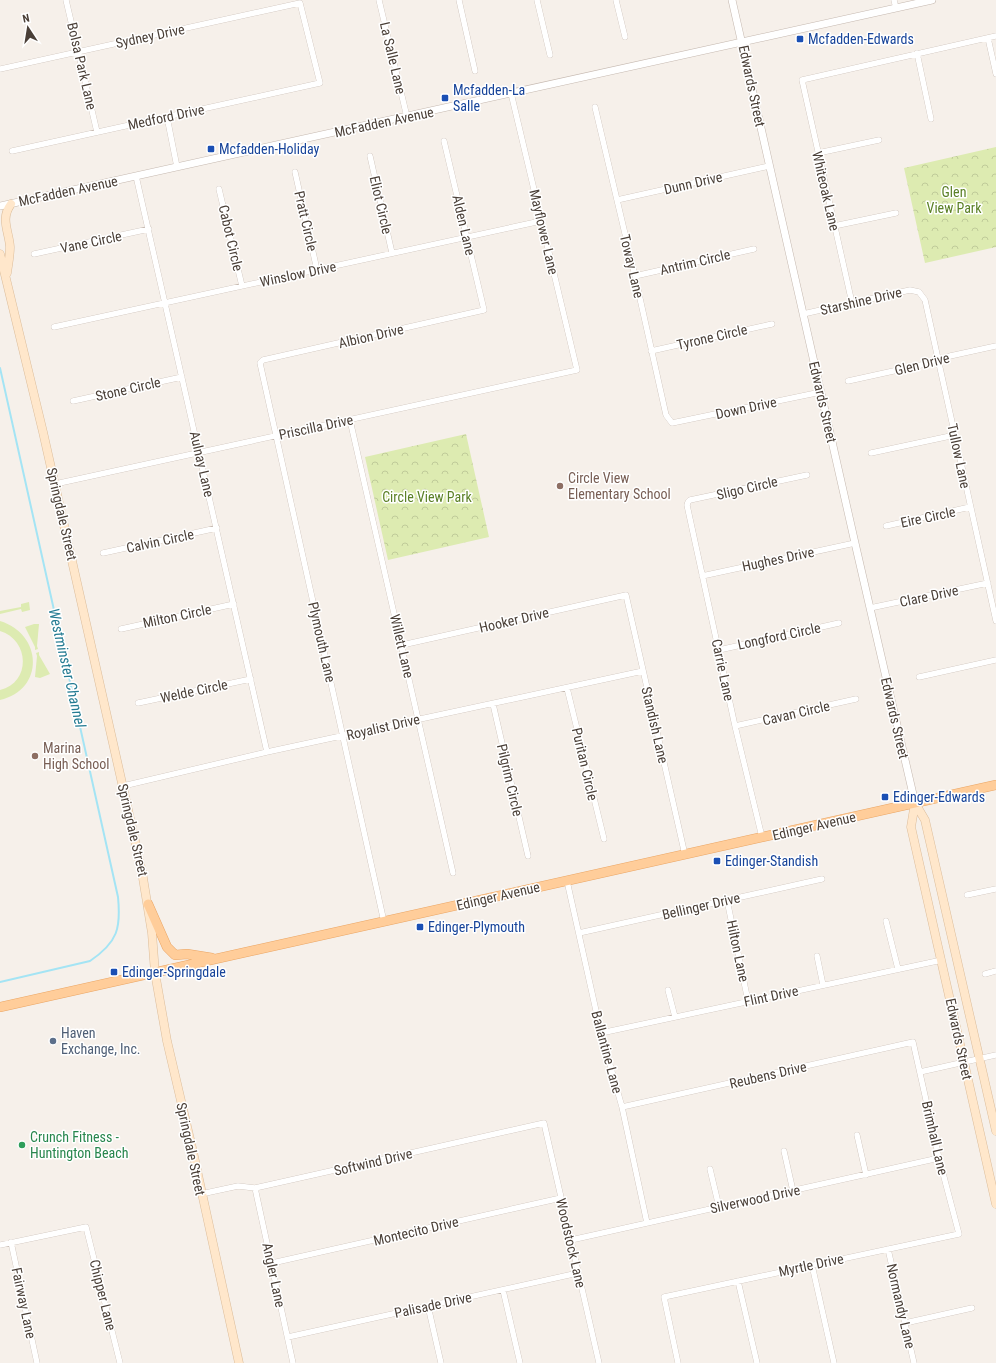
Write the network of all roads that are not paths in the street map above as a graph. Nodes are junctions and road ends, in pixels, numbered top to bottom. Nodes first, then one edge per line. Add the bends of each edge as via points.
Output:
1 (66, 0) edge
2 (379, 0) edge
3 (459, 0) edge
4 (537, 0) edge
5 (616, 0) edge
6 (732, 0) edge
7 (894, 0) edge
8 (932, 0) edge
9 (896, 8) junction
10 (996, 36) edge
11 (625, 37) dead end
12 (988, 38) junction
13 (742, 42) junction
14 (78, 52) junction
15 (917, 53) junction
16 (550, 55) dead end
17 (0, 69) edge
18 (475, 71) dead end
19 (996, 74) edge
20 (320, 83) joint
21 (511, 93) junction
22 (595, 108) dead end
23 (167, 117) junction
24 (407, 117) junction
25 (931, 119) dead end
26 (97, 132) junction
27 (879, 140) dead end
28 (444, 141) dead end
29 (12, 152) dead end
30 (818, 153) junction
31 (370, 156) dead end
32 (769, 166) junction
33 (177, 167) junction
34 (294, 172) dead end
35 (136, 176) junction
36 (220, 189) dead end
37 (617, 200) junction
38 (10, 204) junction
39 (0, 206) edge
40 (896, 213) dead end
41 (541, 221) junction
42 (834, 226) junction
43 (148, 230) junction
44 (467, 237) junction
45 (754, 249) dead end
46 (392, 253) junction
47 (0, 254) edge
48 (34, 254) dead end
49 (317, 270) junction
50 (635, 276) junction
51 (7, 280) junction
52 (242, 286) junction
53 (919, 292) joint
54 (165, 303) junction
55 (852, 303) junction
56 (484, 310) joint
57 (803, 314) junction
58 (772, 324) dead end
59 (54, 327) dead end
60 (996, 346) edge
61 (652, 351) junction
62 (939, 361) junction
63 (260, 363) joint
64 (577, 370) joint
65 (182, 377) junction
66 (848, 381) dead end
67 (821, 392) junction
68 (73, 402) dead end
69 (350, 420) junction
70 (672, 423) joint
71 (955, 435) junction
72 (276, 436) junction
73 (199, 453) junction
74 (871, 453) dead end
75 (807, 474) dead end
76 (55, 484) junction
77 (688, 502) joint
78 (970, 507) junction
79 (886, 526) dead end
80 (217, 528) junction
81 (855, 543) junction
82 (104, 553) dead end
83 (702, 576) junction
84 (988, 583) junction
85 (626, 595) joint
86 (234, 604) junction
87 (870, 608) junction
88 (996, 621) edge
89 (840, 623) dead end
90 (121, 629) dead end
91 (402, 645) junction
92 (719, 650) junction
93 (996, 660) edge
94 (643, 671) junction
95 (919, 677) dead end
96 (251, 679) junction
97 (567, 688) junction
98 (856, 699) dead end
99 (138, 703) dead end
100 (493, 704) junction
101 (418, 719) junction
102 (736, 726) junction
103 (343, 736) junction
104 (267, 752) junction
105 (996, 785) edge
106 (123, 786) junction
107 (915, 803) junction
108 (762, 837) junction
109 (604, 839) dead end
110 (685, 854) junction
111 (528, 856) dead end
112 (453, 873) dead end
113 (822, 879) dead end
114 (567, 881) junction
115 (996, 889) edge
116 (967, 895) dead end
117 (727, 900) junction
118 (148, 904) junction
119 (886, 921) dead end
120 (384, 922) junction
121 (580, 933) junction
122 (817, 956) dead end
123 (217, 959) junction
124 (942, 960) junction
125 (898, 969) junction
126 (996, 971) edge
127 (155, 973) junction
128 (985, 974) dead end
129 (823, 985) junction
130 (668, 990) dead end
131 (748, 1002) junction
132 (0, 1007) edge
133 (675, 1017) junction
134 (601, 1033) junction
135 (913, 1042) joint
136 (996, 1055) edge
137 (980, 1059) junction
138 (964, 1062) junction
139 (920, 1072) junction
140 (622, 1107) junction
141 (544, 1123) joint
142 (996, 1131) edge
143 (857, 1135) dead end
144 (784, 1151) dead end
145 (939, 1158) junction
146 (710, 1169) dead end
147 (866, 1175) junction
148 (255, 1188) junction
149 (793, 1191) junction
150 (201, 1194) junction
151 (561, 1198) junction
152 (996, 1204) edge
153 (719, 1207) junction
154 (647, 1223) junction
155 (959, 1234) joint
156 (571, 1240) junction
157 (11, 1242) junction
158 (0, 1245) edge
159 (888, 1249) junction
160 (272, 1263) junction
161 (812, 1265) junction
162 (578, 1273) junction
163 (738, 1281) junction
164 (503, 1290) junction
165 (428, 1306) junction
166 (972, 1308) dead end
167 (904, 1323) junction
168 (288, 1337) junction
169 (37, 1363) edge
170 (120, 1363) edge
171 (239, 1363) edge
172 (294, 1363) edge
173 (441, 1363) edge
174 (520, 1363) edge
175 (599, 1363) edge
176 (678, 1363) edge
177 (757, 1363) edge
178 (834, 1363) edge
179 (914, 1363) edge

1 - 14 street, Bolsa Park Lane
2 - 24 street, La Salle Lane
3 - 18 street
4 - 16 street
5 - 11 street
6 - 13 street, Edwards Street
7 - 9 street
8 - 9 street, McFadden Avenue
9 - 13 street, McFadden Avenue
10 - 12 street
12 - 15 street
12 - 19 street
13 - 21 street, McFadden Avenue
13 - 32 street, Edwards Street
14 - 17 street, Sydney Drive
14 - 20 street, Sydney Drive via 300,3
14 - 26 street, Bolsa Park Lane
15 - 25 street
15 - 30 street, Whiteoak Lane via 802,80
20 - 23 street, Medford Drive
21 - 24 street, McFadden Avenue
21 - 41 street, Mayflower Lane
22 - 37 street, Toway Lane
23 - 26 street, Medford Drive
23 - 33 street
24 - 33 street, McFadden Avenue
26 - 29 street, Medford Drive
27 - 30 street
28 - 44 street, Alden Lane
30 - 42 street, Whiteoak Lane
31 - 46 street, Eliot Circle
32 - 37 street, Dunn Drive
32 - 57 street, Edwards Street
33 - 35 street, McFadden Avenue
34 - 49 street, Pratt Circle
35 - 38 street, McFadden Avenue
35 - 43 street, Aulnay Lane
36 - 52 street, Cabot Circle
37 - 50 street, Toway Lane
38 - 39 street, McFadden Avenue
38 - 51 main road via 5,221 10,247
40 - 42 street
41 - 44 street, Winslow Drive
41 - 64 street, Mayflower Lane
42 - 55 street, Whiteoak Lane
43 - 48 street, Vane Circle
43 - 54 street, Aulnay Lane
44 - 46 street, Winslow Drive
44 - 56 street, Alden Lane
45 - 50 street, Antrim Circle
46 - 49 street, Winslow Drive
47 - 51 main road, Springdale Street
49 - 52 street, Winslow Drive
50 - 61 street, Toway Lane
51 - 76 main road, Springdale Street
52 - 54 street, Winslow Drive
53 - 55 street, Starshine Drive via 910,290
53 - 62 street, Tullow Lane via 925,300
54 - 59 street, Winslow Drive
54 - 65 street, Aulnay Lane
55 - 57 street, Starshine Drive
56 - 63 street, Albion Drive via 263,360
57 - 67 street, Edwards Street
58 - 61 street, Tyrone Circle
60 - 62 street, Glen Drive via 950,356
61 - 70 street, Toway Lane via 666,415
62 - 66 street, Glen Drive
62 - 71 street, Tullow Lane
63 - 72 street, Plymouth Lane
64 - 69 street, Priscilla Drive
65 - 68 street, Stone Circle
65 - 73 street, Aulnay Lane
67 - 70 street, Down Drive
67 - 81 street, Edwards Street
69 - 72 street, Priscilla Drive
69 - 91 street, Willett Lane
71 - 74 street
71 - 78 street, Tullow Lane
72 - 73 street, Priscilla Drive
72 - 103 street, Plymouth Lane
73 - 76 street, Priscilla Drive
73 - 80 street, Aulnay Lane
75 - 77 street, Sligo Circle
76 - 106 main road, Springdale Street
77 - 83 street, Carrie Lane
78 - 79 street, Eire Circle
78 - 84 street, Tullow Lane
80 - 82 street, Calvin Circle
80 - 86 street, Aulnay Lane
81 - 83 street, Hughes Drive
81 - 87 street, Edwards Street
83 - 92 street, Carrie Lane
84 - 87 street, Clare Drive
84 - 88 street, Tullow Lane
85 - 91 street, Hooker Drive
85 - 94 street, Standish Lane
86 - 90 street, Milton Circle
86 - 96 street, Aulnay Lane
87 - 107 street, Edwards Street
89 - 92 street, Longford Circle
91 - 101 street, Willett Lane
92 - 102 street, Carrie Lane
93 - 95 street
94 - 97 street, Royalist Drive
94 - 110 street, Standish Lane
96 - 99 street, Welde Circle
96 - 104 street, Aulnay Lane
97 - 100 street, Royalist Drive
97 - 109 street, Puritan Circle
98 - 102 street, Cavan Circle
100 - 101 street, Royalist Drive
100 - 111 street, Pilgrim Circle
101 - 103 street, Royalist Drive
101 - 112 street, Willett Lane
102 - 108 street, Carrie Lane
103 - 104 street, Royalist Drive
103 - 120 street, Plymouth Lane
104 - 106 street, Royalist Drive
105 - 107 main road, Edinger Avenue
106 - 118 main road, Springdale Street
107 - 108 main road, Edinger Avenue
107 - 124 main road, Edwards Street via 911,828
107 - 137 main road, Edwards Street via 925,820
108 - 110 main road, Edinger Avenue
110 - 114 main road, Edinger Avenue
113 - 117 street, Bellinger Drive
114 - 120 main road, Edinger Avenue
114 - 121 street, Ballantine Lane
115 - 116 street
117 - 121 street, Bellinger Drive
117 - 131 street, Hilton Lane
118 - 123 main road via 171,952 175,955 188,954
118 - 127 main road, Springdale Street
119 - 125 street
120 - 123 main road, Edinger Avenue
121 - 134 street, Ballantine Lane
122 - 129 street
123 - 127 main road, Edinger Avenue
124 - 125 street, Flint Drive
124 - 138 main road, Edwards Street
125 - 129 street, Flint Drive
126 - 128 street
127 - 132 main road, Edinger Avenue
127 - 150 main road, Springdale Street via 167,1041
129 - 131 street, Flint Drive
130 - 133 street
131 - 133 street, Flint Drive
133 - 134 street, Flint Drive
134 - 140 street, Ballantine Lane
135 - 139 street, Brimhall Lane
135 - 140 street, Reubens Drive
136 - 137 street
137 - 138 street
137 - 142 main road, Edwards Street
138 - 139 street
138 - 152 main road, Edwards Street
139 - 145 street, Brimhall Lane
140 - 154 street, Ballantine Lane
141 - 148 street, Softwind Drive
141 - 151 street, Woodstock Lane
143 - 147 street
144 - 149 street
145 - 147 street, Silverwood Drive
145 - 155 street, Brimhall Lane
146 - 153 street
147 - 149 street, Silverwood Drive
148 - 150 street, Softwind Drive via 238,1186
148 - 160 street, Angler Lane
149 - 153 street, Silverwood Drive
150 - 171 main road, Springdale Street
151 - 156 street, Woodstock Lane
151 - 160 street, Montecito Drive
153 - 154 street, Silverwood Drive
154 - 156 street, Silverwood Drive
155 - 159 street, Myrtle Drive
156 - 162 street, Woodstock Lane
157 - 158 street
157 - 169 street, Fairway Lane
157 - 170 street, Chipper Lane via 86,1227
159 - 161 street, Myrtle Drive
159 - 167 street, Normandy Lane
160 - 168 street, Angler Lane
161 - 163 street, Myrtle Drive
161 - 178 street
162 - 164 street, Palisade Drive
162 - 175 street, Woodstock Lane
163 - 176 street, Myrtle Drive via 664,1297
163 - 177 street
164 - 165 street, Palisade Drive
164 - 174 street
165 - 168 street, Palisade Drive
165 - 173 street
166 - 167 street
167 - 179 street, Normandy Lane
168 - 172 street, Angler Lane

